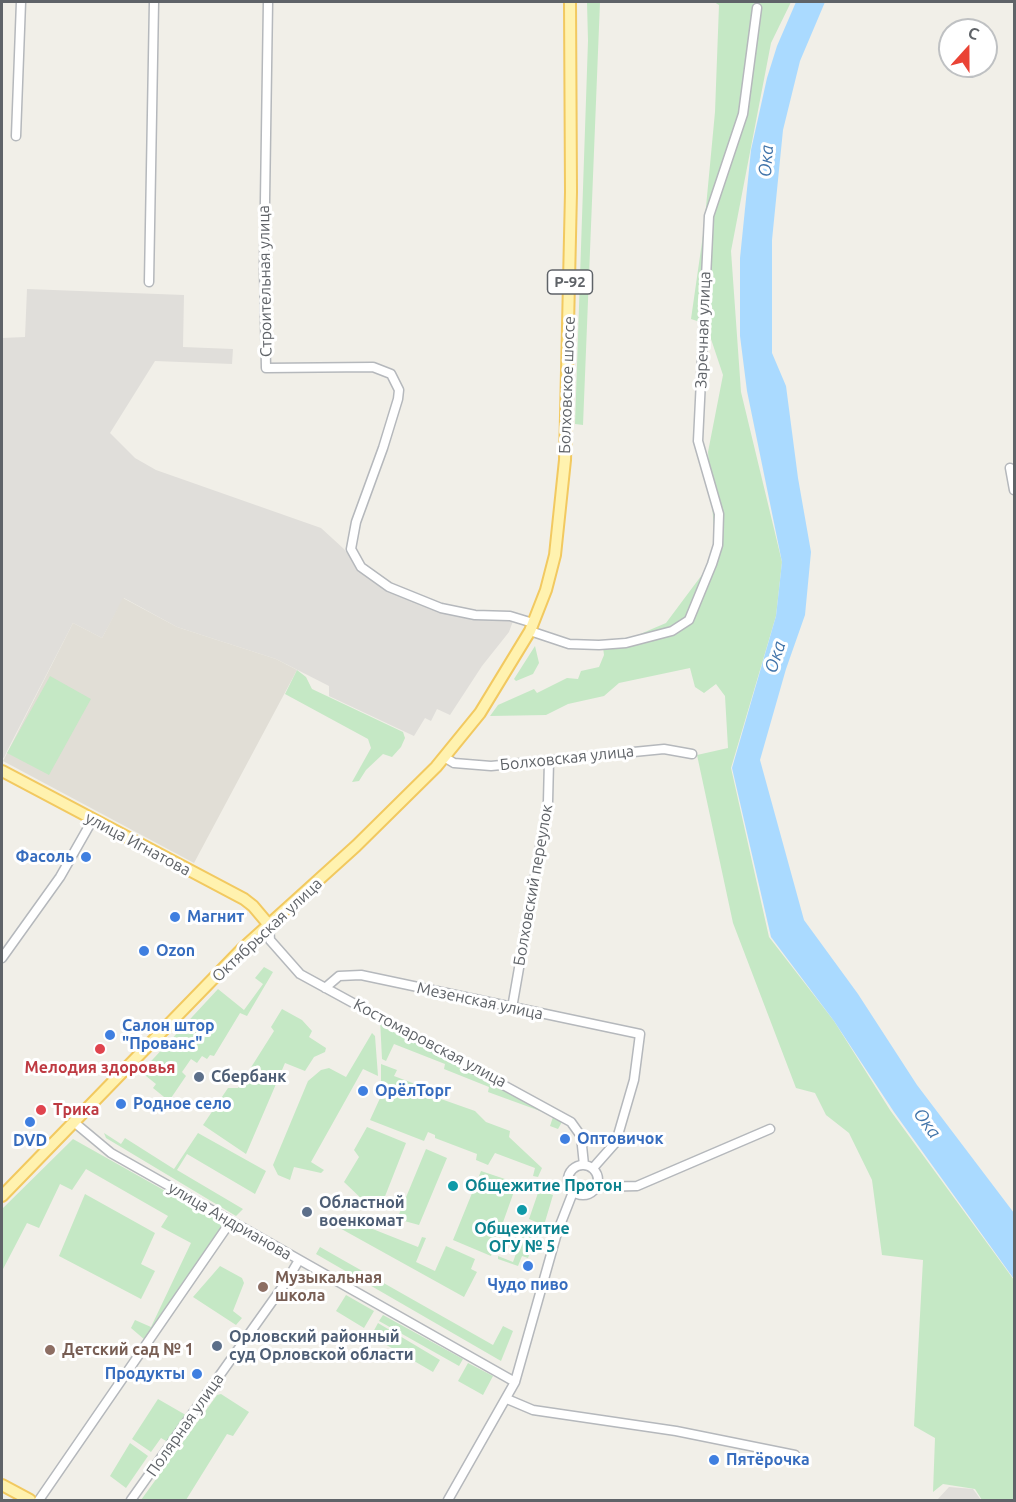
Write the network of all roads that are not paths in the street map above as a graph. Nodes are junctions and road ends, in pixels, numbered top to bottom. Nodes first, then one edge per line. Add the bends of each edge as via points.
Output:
1 (21, 2) edge
2 (154, 2) edge
3 (268, 2) edge
4 (570, 2) edge
5 (757, 8) dead end
6 (16, 136) dead end
7 (149, 282) dead end
8 (1010, 468) dead end
9 (1014, 490) edge
10 (532, 627) junction
11 (519, 653) joint
12 (692, 754) dead end
13 (444, 757) junction
14 (549, 761) junction
15 (2, 771) edge
16 (93, 819) junction
17 (268, 925) junction
18 (2, 958) edge
19 (325, 988) junction
20 (512, 1008) junction
21 (75, 1123) junction
22 (770, 1129) dead end
23 (588, 1167) junction
24 (596, 1187) junction
25 (573, 1192) junction
26 (2, 1196) edge
27 (231, 1221) junction
28 (299, 1260) junction
29 (515, 1382) junction
30 (507, 1399) junction
31 (795, 1455) dead end
32 (2, 1485) edge
33 (30, 1500) edge
34 (39, 1500) edge
35 (131, 1500) edge
36 (448, 1500) edge

1 - 6 street
2 - 7 street
3 - 10 street, Строительная улица via 266,368 373,368 391,374 399,390 398,399 356,522 351,549 361,567 389,587 441,608 475,615 510,616
4 - 10 main road, Болховское шоссе / Р-92 via 571,238 565,460 555,555
5 - 10 street, Заречная улица via 743,114 709,216 698,441 719,514 718,545 689,620 678,628 626,643 599,645 569,644
8 - 9 street
10 - 11 main road, Болховское шоссе / Р-92
11 - 13 main road, Октябрьская улица via 480,713
12 - 14 street, Болховская улица via 664,749
13 - 14 street, Болховская улица via 454,763 491,766
13 - 17 main road, Октябрьская улица via 356,846
14 - 20 street, Болховский переулок via 548,802
15 - 16 main road, улица Игнатова
16 - 17 main road, улица Игнатова via 244,899
16 - 18 street via 60,877
17 - 19 street, Костомаровская улица via 270,939 277,949 300,974
17 - 21 main road, Октябрьская улица
19 - 20 street, Мезенская улица via 339,976 361,975
19 - 23 street, Костомаровская улица via 564,1116 582,1136
20 - 23 street, Мезенская улица via 640,1034 634,1080 616,1142
21 - 26 main road, Октябрьская улица
21 - 27 street, улица Андрианова via 111,1154
22 - 24 street via 637,1186
23 - 24 street via 598,1177
23 - 25 street via 576,1166 569,1172 568,1183
24 - 25 street via 586,1195
25 - 29 street via 557,1233
27 - 28 street, улица Андрианова
27 - 34 street
28 - 29 street, улица Андрианова
28 - 35 street, Полярная улица
29 - 30 street
30 - 31 street via 533,1410 676,1431
30 - 36 street
32 - 33 main road

